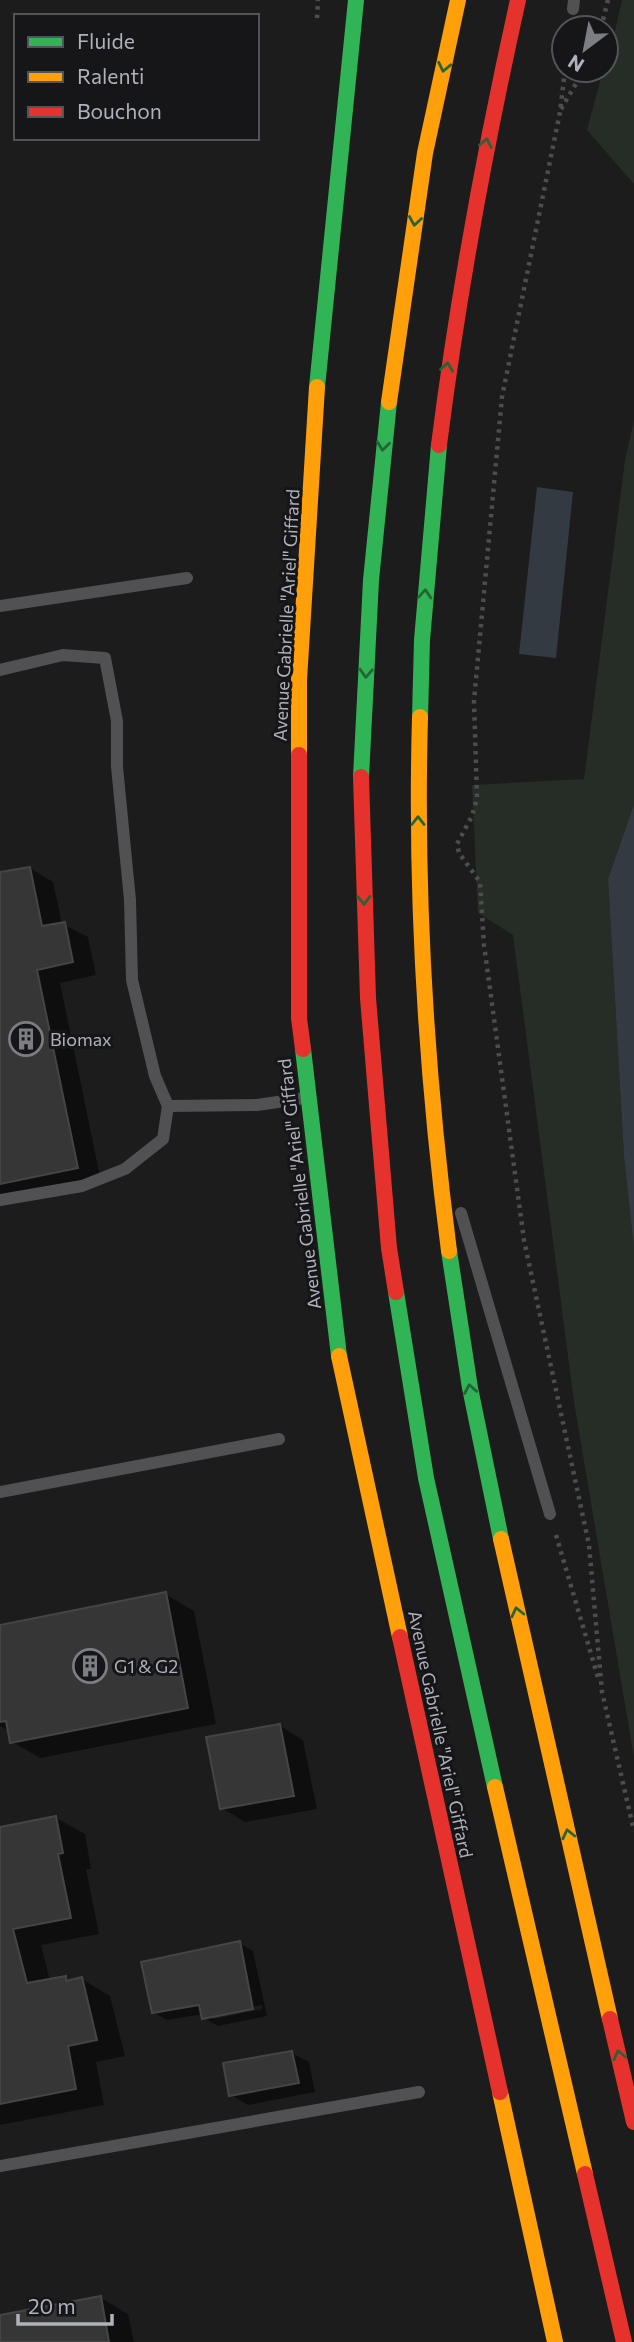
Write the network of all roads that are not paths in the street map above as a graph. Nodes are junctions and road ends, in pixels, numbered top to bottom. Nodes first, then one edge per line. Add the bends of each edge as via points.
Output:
1 (356, 0) edge
2 (458, 0) edge
3 (518, 0) edge
4 (187, 578) dead end
5 (0, 606) edge
6 (0, 670) edge
7 (309, 1098) junction
8 (168, 1106) junction
9 (432, 1117) junction
10 (0, 1200) edge
11 (279, 1439) dead end
12 (0, 1492) edge
13 (550, 1514) road end
14 (419, 2092) dead end
15 (634, 2122) edge
16 (0, 2166) edge
17 (555, 2342) edge
18 (624, 2342) edge

1 - 7 main road, Avenue Gabrielle "Ariel" Giffard via 319,359 299,680 299,1018
2 -> 18 main road via 425,153 381,461 360,790 368,998 389,1248 426,1478
9 -> 3 main road via 418,842 419,701 429,542 452,328 498,81
4 - 5 lane
6 - 8 lane via 63,655 105,658 117,721 132,980 155,1076
7 - 8 lane via 257,1105
7 - 17 main road, Avenue Gabrielle "Ariel" Giffard via 340,1366
8 - 10 lane via 163,1139 125,1170 82,1186
9 - 13 lane
15 -> 9 main road via 481,1450 452,1283
11 - 12 lane
14 - 16 lane

